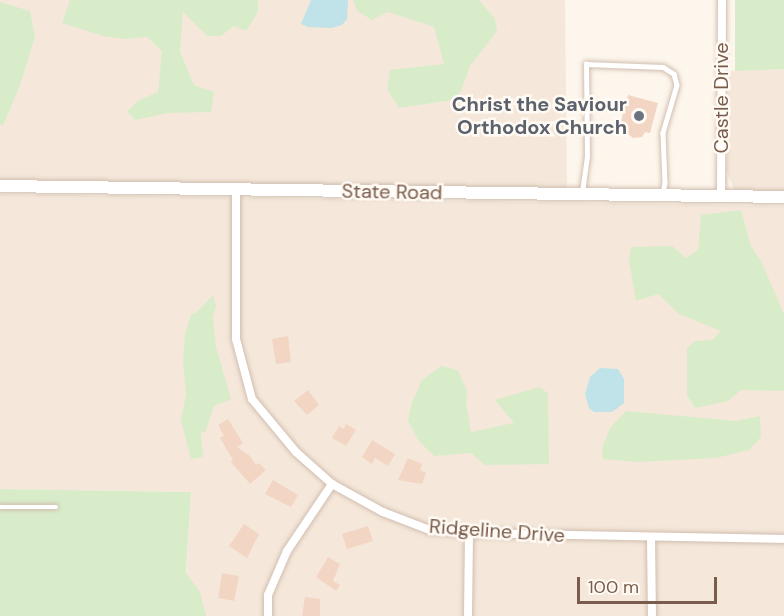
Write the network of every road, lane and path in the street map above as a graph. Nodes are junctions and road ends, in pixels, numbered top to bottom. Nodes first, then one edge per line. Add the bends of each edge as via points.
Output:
1 (722, 0) edge
2 (0, 186) edge
3 (236, 189) junction
4 (581, 194) junction
5 (662, 195) junction
6 (721, 196) junction
7 (784, 197) edge
8 (332, 484) junction
9 (0, 507) edge
10 (56, 507) dead end
11 (469, 533) junction
12 (651, 537) junction
13 (784, 539) edge
14 (268, 616) edge
15 (468, 616) edge
16 (652, 616) edge

1 - 6 street, Castle Drive
2 - 3 main road, State Road
3 - 4 main road, State Road
3 - 8 street, Ridgeline Drive via 236,339 252,399 296,452
4 - 5 main road, State Road
4 - 5 lane via 587,157 586,64 663,67 674,74 677,85 663,133
5 - 6 main road, State Road
6 - 7 main road, State Road
8 - 11 street, Ridgeline Drive via 383,512 430,530
8 - 14 street via 287,551 268,595
9 - 10 lane
11 - 12 street, Ridgeline Drive
11 - 15 street
12 - 13 street, Ridgeline Drive
12 - 16 street

